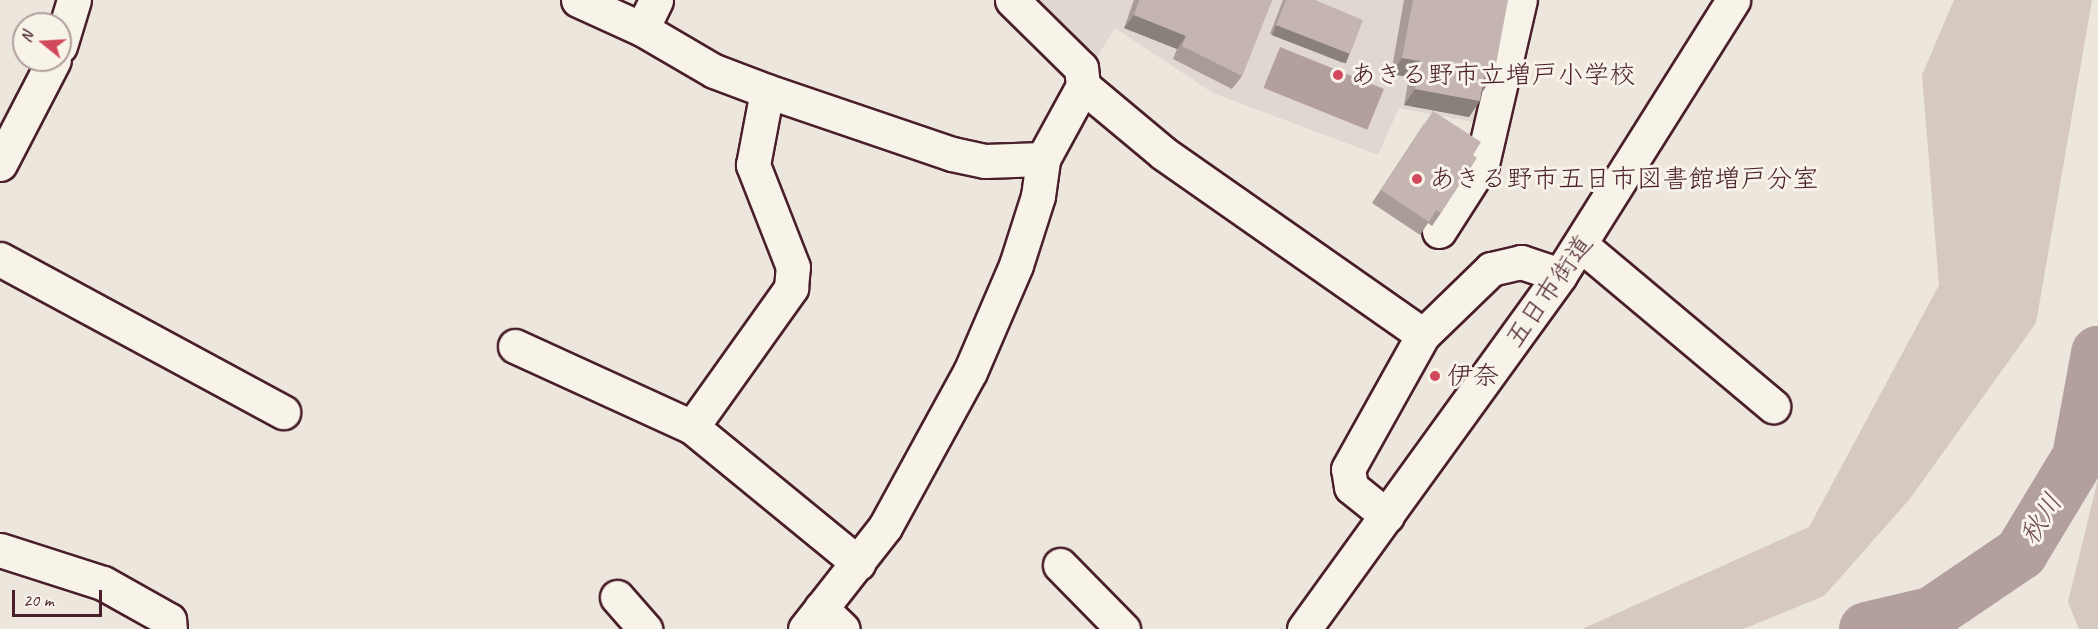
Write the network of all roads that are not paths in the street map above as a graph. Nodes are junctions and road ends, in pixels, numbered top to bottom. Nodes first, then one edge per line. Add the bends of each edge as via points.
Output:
1 (578, 0) edge
2 (1520, 0) edge
3 (1733, 0) edge
4 (1009, 2) edge
5 (649, 14) edge
6 (48, 72) edge
7 (1083, 86) junction
8 (767, 91) junction
9 (1043, 159) junction
10 (0, 164) edge
11 (1439, 231) edge
12 (1581, 245) junction
13 (0, 259) edge
14 (1560, 275) junction
15 (1423, 335) junction
16 (515, 346) dead end
17 (1773, 406) dead end
18 (283, 412) dead end
19 (692, 427) junction
20 (1387, 516) junction
21 (0, 550) edge
22 (858, 563) junction
23 (1060, 565) dead end
24 (617, 597) dead end
25 (823, 622) edge
26 (170, 629) edge
27 (645, 629) edge
28 (1123, 629) edge
29 (1304, 629) edge

1 - 5 street
2 - 11 street via 1482,164
3 - 12 street, 五日市街道
4 - 7 street via 1081,68
5 - 8 street via 714,71
6 - 10 street
7 - 9 street
7 - 15 street via 1163,153
8 - 9 street via 952,154 985,161
8 - 19 street via 753,165 793,267 791,288
9 - 22 street via 1038,196 1016,265 970,372 885,527
12 - 14 street, 五日市街道
12 - 17 street
13 - 18 street
14 - 15 street via 1521,262 1491,269
14 - 20 street, 五日市街道
15 - 20 street via 1348,469 1351,487
16 - 19 street
19 - 22 street
20 - 29 street, 五日市街道
21 - 26 street via 103,583 169,620
22 - 25 street
23 - 28 street
24 - 27 street

